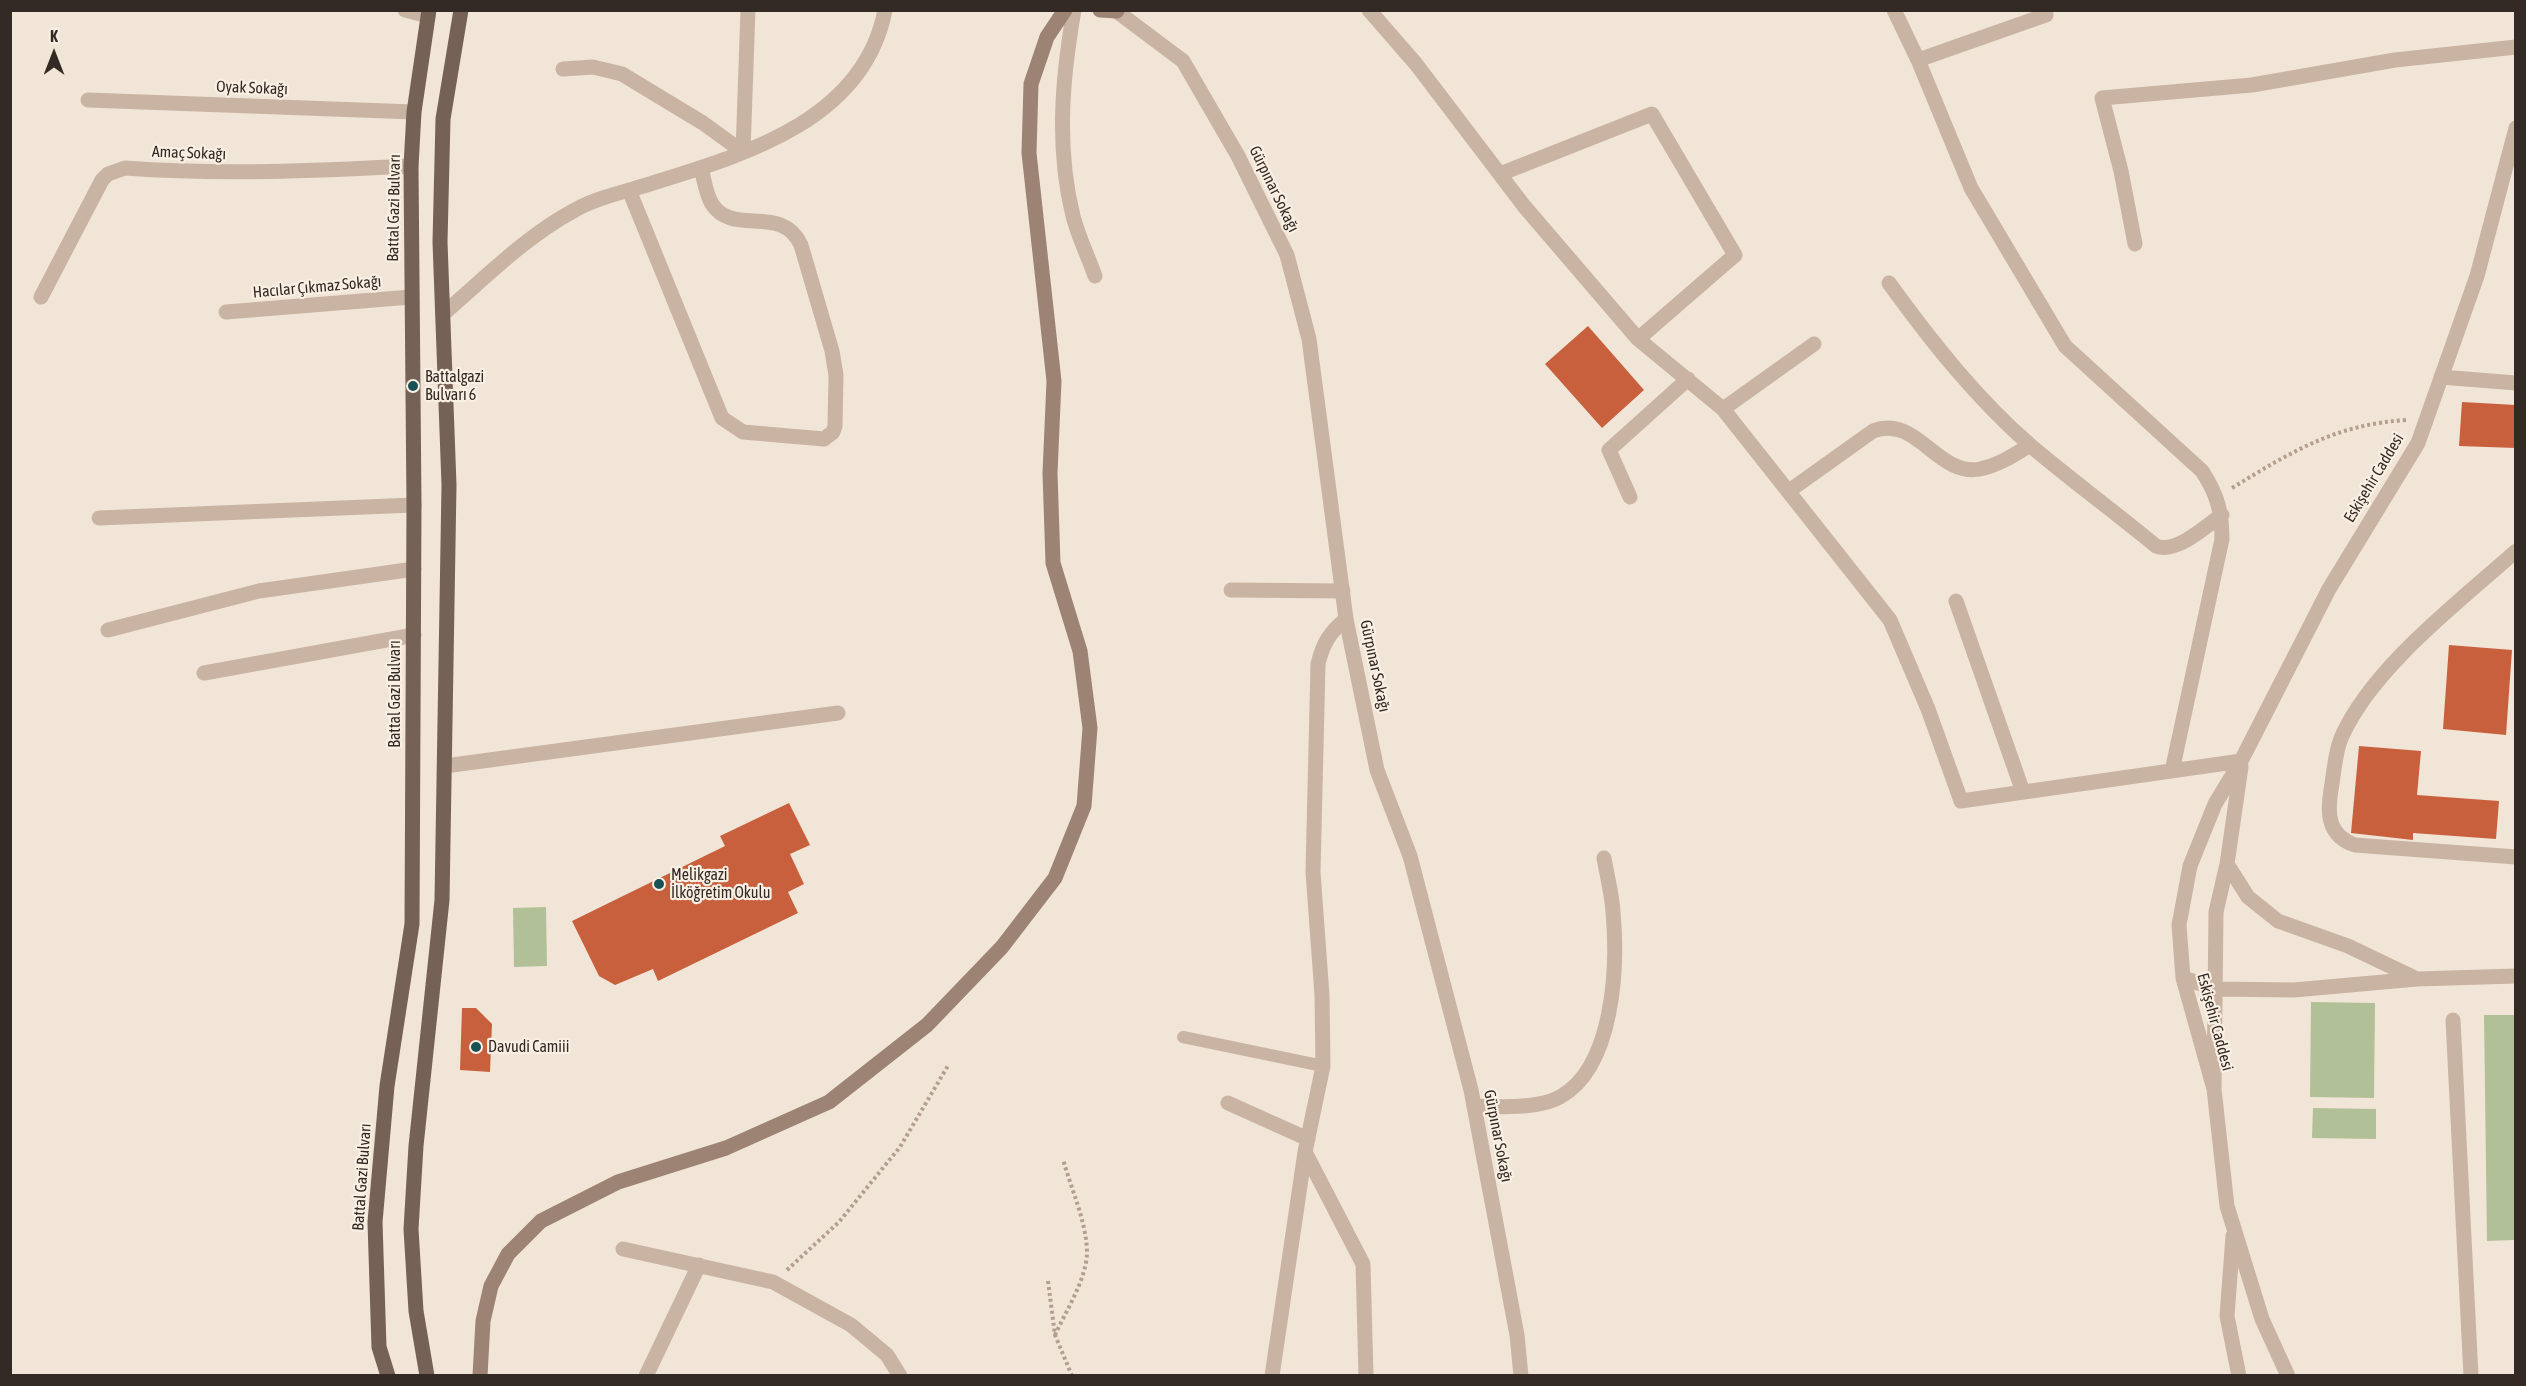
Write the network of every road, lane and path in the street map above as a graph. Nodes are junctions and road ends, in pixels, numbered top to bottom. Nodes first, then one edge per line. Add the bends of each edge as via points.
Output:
1 (405, 10) edge
2 (461, 10) edge
3 (748, 10) edge
4 (885, 10) edge
5 (1065, 10) edge
6 (1074, 10) edge
7 (1100, 10) edge
8 (1369, 10) edge
9 (1894, 10) edge
10 (2044, 10) edge
11 (1116, 11) edge
12 (429, 13) edge
13 (2516, 47) edge
14 (1918, 60) junction
15 (562, 69) dead end
16 (88, 100) dead end
17 (414, 112) junction
18 (2516, 128) edge
19 (743, 152) junction
20 (411, 166) junction
21 (700, 168) junction
22 (1500, 174) junction
23 (629, 190) junction
24 (2135, 244) dead end
25 (1095, 276) dead end
26 (1889, 283) dead end
27 (41, 297) dead end
28 (411, 297) junction
29 (226, 312) dead end
30 (443, 314) junction
31 (1638, 339) junction
32 (1814, 344) dead end
33 (2440, 377) junction
34 (1688, 379) junction
35 (2516, 383) edge
36 (1723, 409) junction
37 (2426, 420) junction
38 (2030, 445) junction
39 (1789, 491) junction
40 (1630, 497) dead end
41 (2217, 497) junction
42 (414, 505) junction
43 (2222, 515) junction
44 (99, 518) dead end
45 (2516, 551) edge
46 (414, 569) junction
47 (1231, 590) dead end
48 (1343, 591) junction
49 (1956, 601) dead end
50 (1346, 619) junction
51 (108, 630) dead end
52 (414, 635) junction
53 (204, 673) dead end
54 (838, 713) dead end
55 (2241, 761) junction
56 (445, 766) junction
57 (2172, 771) junction
58 (2023, 792) junction
59 (2516, 857) edge
60 (1604, 858) dead end
61 (2227, 864) junction
62 (2516, 976) edge
63 (2183, 978) junction
64 (2417, 979) junction
65 (2217, 989) junction
66 (2453, 1020) dead end
67 (1183, 1037) dead end
68 (949, 1064) dead end
69 (1323, 1066) junction
70 (2214, 1089) junction
71 (1228, 1103) dead end
72 (1475, 1106) junction
73 (1307, 1146) junction
74 (1063, 1159) dead end
75 (2234, 1229) junction
76 (623, 1250) dead end
77 (699, 1265) junction
78 (1048, 1281) dead end
79 (773, 1282) junction
80 (1055, 1335) junction
81 (388, 1376) edge
82 (428, 1376) edge
83 (480, 1376) edge
84 (646, 1376) edge
85 (900, 1376) edge
86 (1072, 1376) edge
87 (1272, 1376) edge
88 (1366, 1376) edge
89 (1521, 1376) edge
90 (2239, 1376) edge
91 (2288, 1376) edge
92 (2471, 1376) edge

1 - 12 street
2 - 30 main road via 444,119 440,242
3 - 19 street
4 - 19 street via 881,31 862,71 828,106 774,140
5 - 83 street via 1047,37 1031,84 1029,153 1054,381 1050,473 1053,563 1080,651 1090,728 1084,806 1055,878 1002,947 927,1025 829,1102 726,1148 618,1182 541,1221 508,1254 491,1286 483,1321
6 - 25 street via 1064,68 1062,141 1073,216
7 - 11 street
8 - 22 street via 1416,64
9 - 14 street
10 - 14 street via 2046,15
11 - 48 street, Gürpınar Sokağı via 1183,61 1238,156 1287,255 1309,339
12 - 17 main road, Battal Gazi Bulvarı
13 - 24 street via 2394,60 2252,85 2102,98
14 - 41 street via 1971,188 2065,346 2202,471
15 - 19 street via 592,67 622,74
16 - 17 street, Oyak Sokağı
17 - 20 main road, Battal Gazi Bulvarı
18 - 33 street, Eskişehir Caddesi via 2477,276
19 - 21 street
20 - 27 street, Amaç Sokağı via 302,172 116,170 102,180
20 - 28 main road, Battal Gazi Bulvarı
21 - 23 street
21 - 23 street via 718,211 738,219 784,226 797,236 836,375 835,426 824,439 743,432 722,418
22 - 31 street
22 - 31 street via 1652,114 1735,255
23 - 30 street via 577,208 543,229
26 - 38 street via 1937,349
28 - 29 street, Hacılar Çıkmaz Sokağı
28 - 42 main road, Battal Gazi Bulvarı
30 - 56 main road via 449,485
31 - 34 street
32 - 36 street
33 - 35 street
33 - 37 street, Eskişehir Caddesi
34 - 36 street
34 - 40 street via 1609,450
36 - 39 street
37 - 41 path via 2377,422 2331,433
37 - 55 street, Eskişehir Caddesi via 2418,443 2329,589
38 - 39 street via 2005,461 1964,469 1949,463 1905,430 1884,427
38 - 43 street via 2162,548 2174,546
39 - 58 street via 1890,620 1961,801
41 - 43 street
42 - 44 street
42 - 46 main road, Battal Gazi Bulvarı
43 - 57 street via 2222,539
45 - 59 street via 2399,658 2365,695 2340,739 2328,813 2334,831 2355,845
46 - 51 street via 259,591
46 - 52 main road, Battal Gazi Bulvarı
47 - 48 street
48 - 50 street, Gürpınar Sokağı
49 - 58 street
50 - 69 street via 1332,630 1322,646 1318,664 1313,872
50 - 72 street, Gürpınar Sokağı via 1377,770 1410,856
52 - 53 street
52 - 81 main road, Battal Gazi Bulvarı via 412,924 387,1086 375,1222 379,1347
54 - 56 street
55 - 57 street
55 - 61 street, Eskişehir Caddesi
55 - 63 street, Eskişehir Caddesi via 2215,804 2190,867 2178,925
56 - 82 main road via 442,900 411,1229 416,1311
57 - 58 street
60 - 72 street via 1613,911 1615,965 1606,1024 1587,1073 1558,1098 1517,1107
61 - 64 street via 2248,897 2278,921 2348,946
61 - 65 street, Eskişehir Caddesi via 2216,912
62 - 64 street
63 - 65 street
63 - 70 street, Eskişehir Caddesi
64 - 65 street via 2294,990
65 - 70 street, Eskişehir Caddesi
66 - 92 street
67 - 69 lane
68 - 79 path via 893,1155 839,1222
69 - 73 street
70 - 75 street, Eskişehir Caddesi via 2227,1206
71 - 73 street
72 - 89 street, Gürpınar Sokağı
73 - 87 street
73 - 88 street via 1363,1264
74 - 80 path via 1087,1255
75 - 90 street via 2227,1316
75 - 91 street, Eskişehir Caddesi via 2262,1319
76 - 77 street
77 - 79 street
77 - 84 street
78 - 80 path
79 - 85 street via 851,1324 887,1355
80 - 86 path

